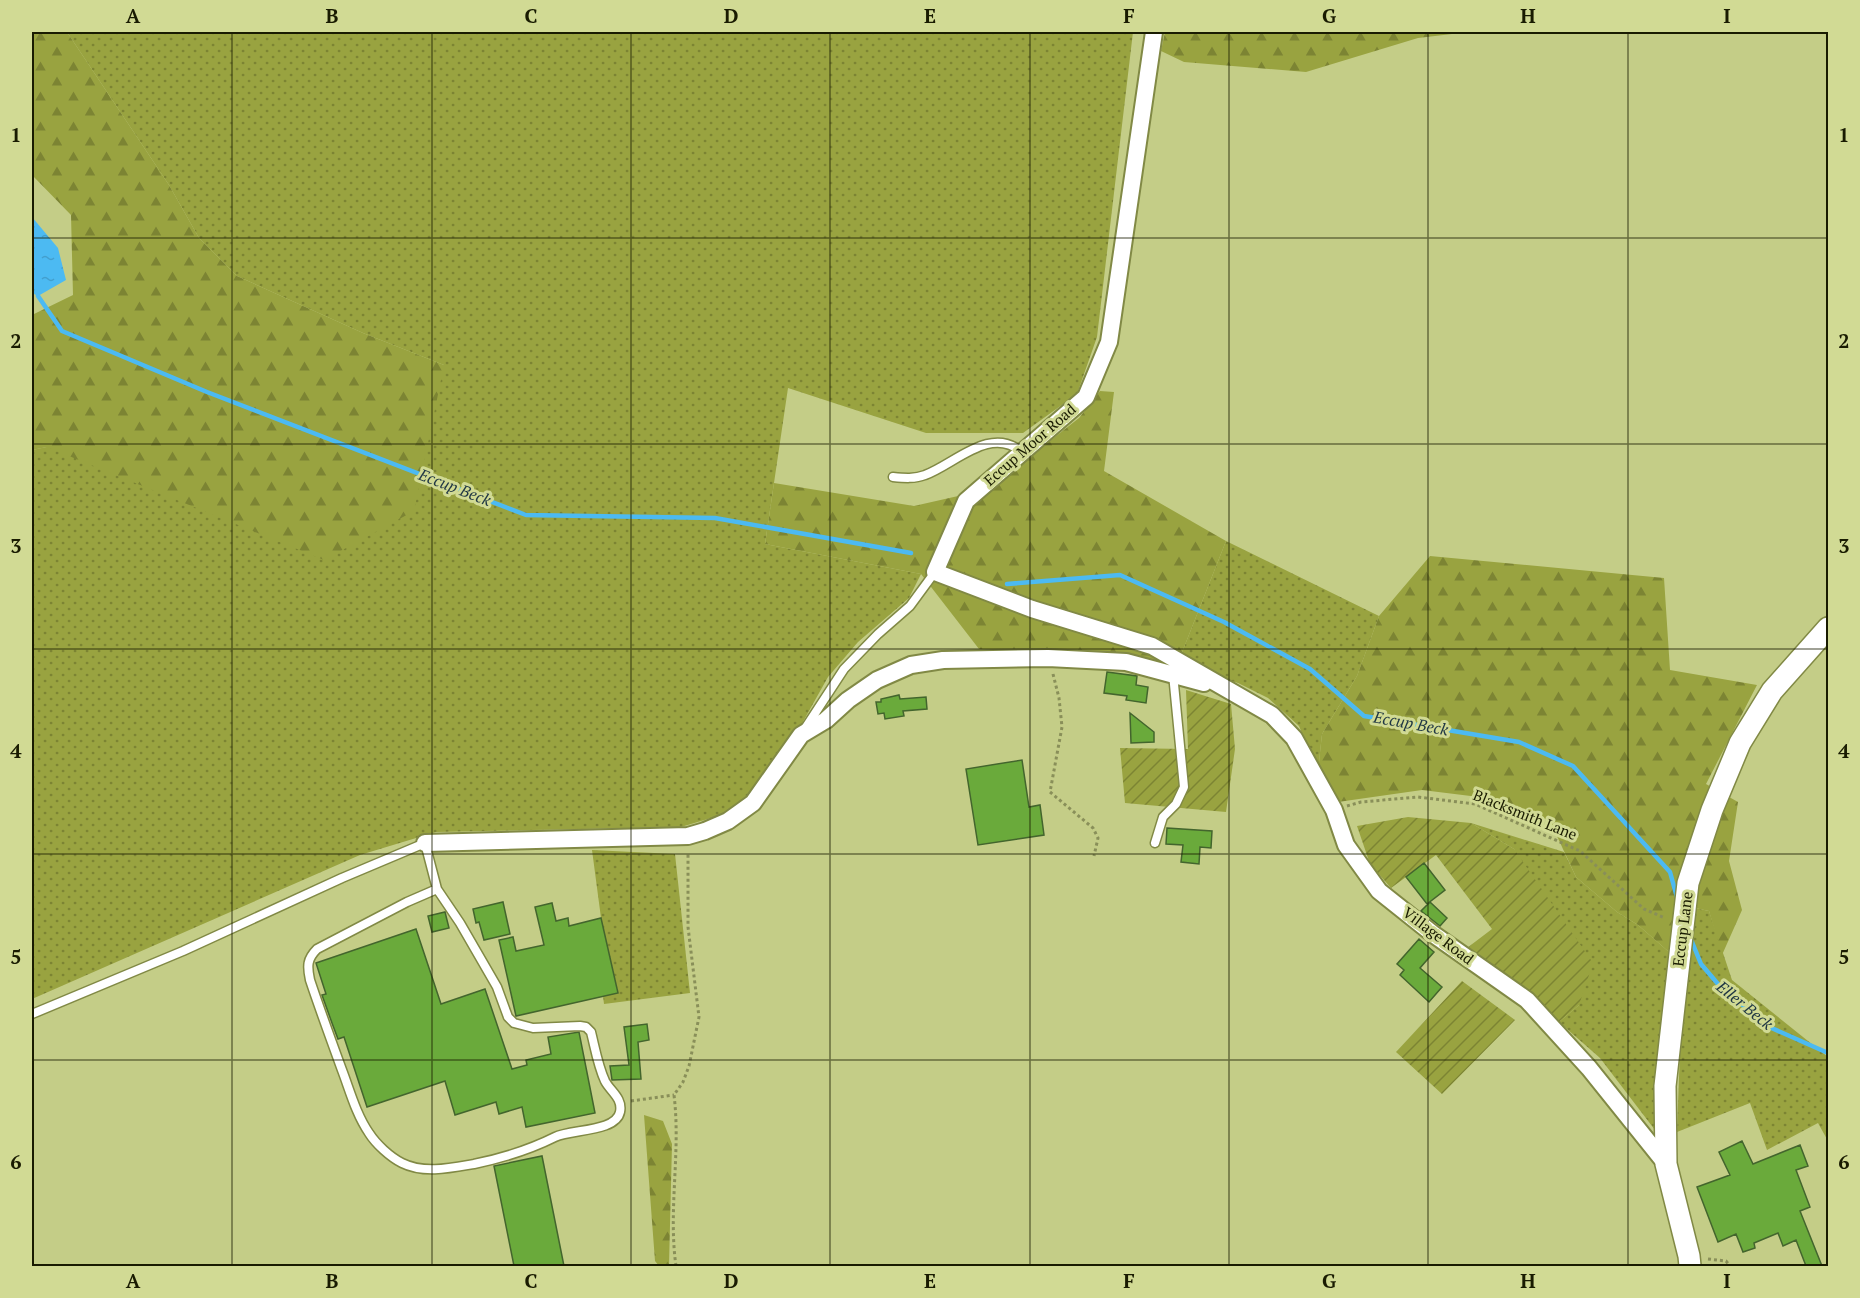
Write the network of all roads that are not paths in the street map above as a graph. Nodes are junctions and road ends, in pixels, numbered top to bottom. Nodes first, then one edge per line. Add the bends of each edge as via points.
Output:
1 (1154, 32) edge
2 (1022, 452) junction
3 (893, 477) dead end
4 (935, 572) junction
5 (1828, 628) edge
6 (1173, 674) junction
7 (1235, 692) junction
8 (801, 735) junction
9 (425, 843) junction
10 (1155, 843) dead end
11 (437, 890) junction
12 (32, 1014) edge
13 (1666, 1164) junction
14 (1690, 1261) edge

1 - 2 street, Eccup Moor Road via 1109,342 1086,397
2 - 3 lane via 1011,444 998,442 967,452 925,475
2 - 4 street, Eccup Moor Road via 966,501
4 - 7 street via 1032,609 1152,646
4 - 8 lane, Eccup Moor Road via 910,606 844,669
5 - 13 street, Eccup Lane via 1772,691 1740,743 1692,872 1665,1086
6 - 7 street
6 - 8 street via 1126,662 1048,658 943,660 911,665 877,680
6 - 10 lane via 1184,787 1176,804 1163,817
7 - 13 street, Village Road via 1272,715 1294,738 1334,810 1346,845 1379,891 1527,1000 1589,1068
8 - 9 street via 753,803 728,821 688,836
9 - 11 lane
9 - 12 lane
11 - 11 lane via 460,923 514,1023 533,1028 580,1026 591,1032 604,1080 620,1103 618,1117 610,1124 453,1168 402,1163 369,1134 313,990 307,968 309,957 317,949
13 - 14 street, Eccup Lane

